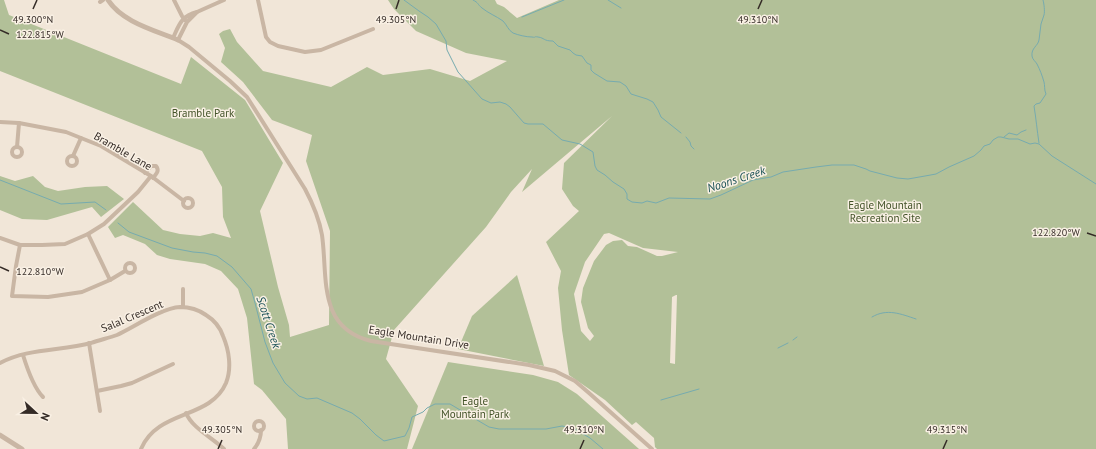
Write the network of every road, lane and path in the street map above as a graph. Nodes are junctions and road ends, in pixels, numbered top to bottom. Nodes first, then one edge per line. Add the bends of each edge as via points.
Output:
1 (108, 0) edge
2 (174, 0) edge
3 (224, 0) edge
4 (258, 0) edge
5 (185, 20) junction
6 (373, 29) dead end
7 (175, 39) junction
8 (0, 122) edge
9 (19, 123) junction
10 (81, 138) junction
11 (18, 147) dead end
12 (73, 156) dead end
13 (146, 173) junction
14 (152, 177) junction
15 (184, 201) dead end
16 (88, 234) junction
17 (0, 238) edge
18 (20, 245) junction
19 (126, 271) dead end
20 (110, 280) junction
21 (183, 289) dead end
22 (183, 307) junction
23 (89, 343) junction
24 (23, 355) junction
25 (0, 363) edge
26 (173, 364) dead end
27 (97, 391) junction
28 (43, 397) dead end
29 (100, 411) dead end
30 (186, 413) junction
31 (260, 430) dead end
32 (0, 435) edge
33 (22, 449) edge
34 (141, 449) edge
35 (224, 449) edge
36 (254, 449) edge
37 (652, 449) edge

1 - 7 street, Eagle Mountain Drive via 116,11 126,18
2 - 5 street
3 - 5 street
4 - 6 street via 266,37 278,46 305,52 320,50
5 - 7 street
7 - 37 street, Eagle Mountain Drive via 247,97 305,189 320,225 330,307 348,330 358,337 377,342 555,371 582,387
8 - 9 street, Bramble Lane
9 - 10 street, Bramble Lane via 66,132
9 - 11 street
10 - 12 street
10 - 13 street, Bramble Lane via 101,146
13 - 14 street, Bramble Lane
13 - 14 street via 151,166 156,166 158,172
14 - 15 street, Bramble Lane
14 - 16 street via 116,214
16 - 18 street via 65,244
16 - 20 street
17 - 18 street
18 - 20 street via 12,296 48,297 82,292
19 - 20 street
21 - 22 street
22 - 23 street, Salal Crescent via 169,310 116,335
22 - 30 street via 203,313 218,326 230,364 226,382 217,397 208,404
23 - 24 street, Salal Crescent
23 - 27 street
24 - 25 street, Salal Crescent
24 - 28 street via 35,386
26 - 27 street via 127,384
27 - 29 street
30 - 34 street via 156,428
30 - 35 street via 195,426
31 - 36 street via 261,437
32 - 33 street

